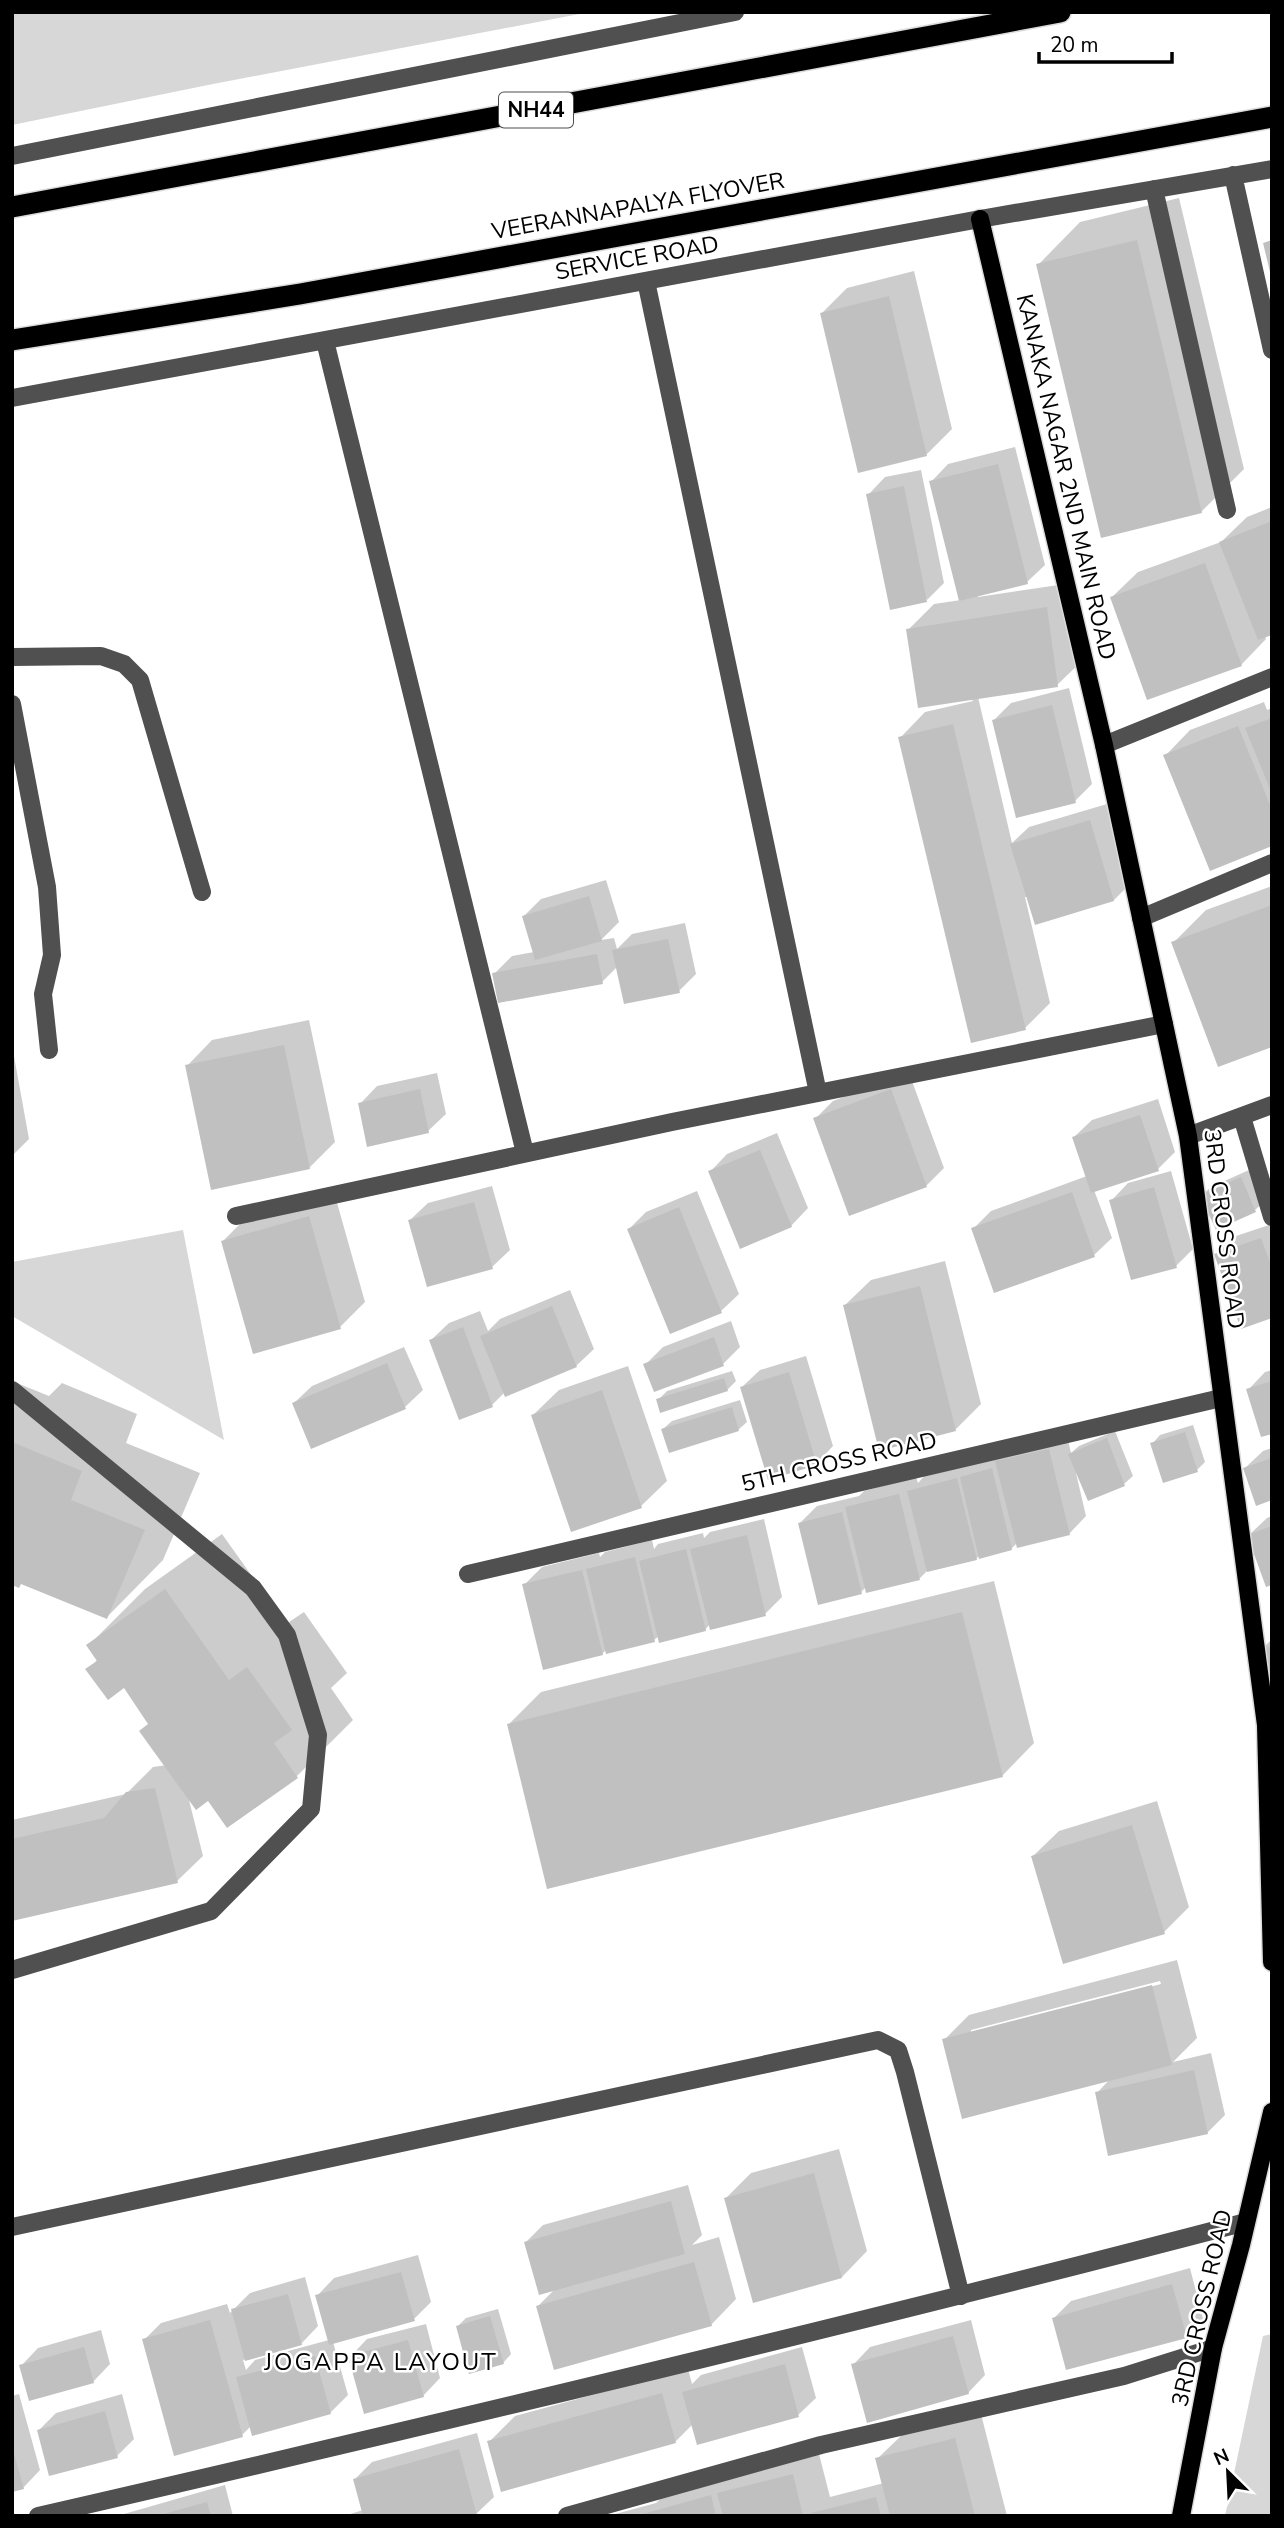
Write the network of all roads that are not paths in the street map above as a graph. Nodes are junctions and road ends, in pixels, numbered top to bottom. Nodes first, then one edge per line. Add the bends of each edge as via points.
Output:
1 (735, 12) edge
2 (1060, 12) edge
3 (1272, 117) edge
4 (12, 156) edge
5 (1272, 169) edge
6 (1233, 175) junction
7 (1154, 189) junction
8 (12, 207) edge
9 (980, 219) junction
10 (646, 281) junction
11 (12, 340) edge
12 (324, 341) junction
13 (1272, 350) edge
14 (12, 398) edge
15 (1227, 510) dead end
16 (12, 657) edge
17 (1272, 677) edge
18 (12, 704) edge
19 (1104, 745) junction
20 (1272, 863) edge
21 (202, 892) dead end
22 (1141, 918) junction
23 (1164, 1024) junction
24 (49, 1050) dead end
25 (818, 1093) junction
26 (1272, 1105) edge
27 (1242, 1117) junction
28 (1188, 1136) junction
29 (525, 1153) junction
30 (236, 1216) dead end
31 (1272, 1217) edge
32 (12, 1390) edge
33 (1221, 1398) junction
34 (468, 1574) dead end
35 (1269, 1724) edge
36 (1272, 1962) edge
37 (12, 1970) edge
38 (1272, 2112) edge
39 (1246, 2222) junction
40 (12, 2227) edge
41 (961, 2297) junction
42 (1213, 2348) junction
43 (38, 2516) edge
44 (567, 2516) edge
45 (1181, 2516) edge

1 - 4 street
2 - 8 highway, NH44
3 - 11 highway, VEERANNAPALYA FLYOVER via 300,294
5 - 6 street, SERVICE ROAD
6 - 7 street, SERVICE ROAD
6 - 13 street
7 - 9 street, SERVICE ROAD
7 - 15 street
9 - 10 street, SERVICE ROAD
9 - 19 main road, KANAKA NAGAR 2ND MAIN ROAD
10 - 12 street, SERVICE ROAD
10 - 25 street
12 - 14 street, SERVICE ROAD
12 - 29 street
16 - 21 street via 101,656 124,664 140,680
17 - 19 street
18 - 24 street via 47,887 52,955 43,994
19 - 22 main road, 3RD CROSS ROAD
20 - 22 street
22 - 23 main road, 3RD CROSS ROAD
23 - 25 street
23 - 28 main road, 3RD CROSS ROAD
25 - 29 street
26 - 27 street
27 - 28 street
27 - 31 street
28 - 33 main road, 3RD CROSS ROAD
29 - 30 street
32 - 37 street via 253,1588 287,1635 318,1735 311,1810 211,1911
33 - 34 street, 5TH CROSS ROAD
33 - 35 main road, 3RD CROSS ROAD
35 - 36 main road, 3RD CROSS ROAD
38 - 39 main road, 3RD CROSS ROAD
39 - 41 street
39 - 42 main road, 3RD CROSS ROAD
40 - 41 street via 878,2040 898,2050
41 - 43 street
42 - 44 street via 1124,2376 821,2445
42 - 45 main road, 3RD CROSS ROAD

